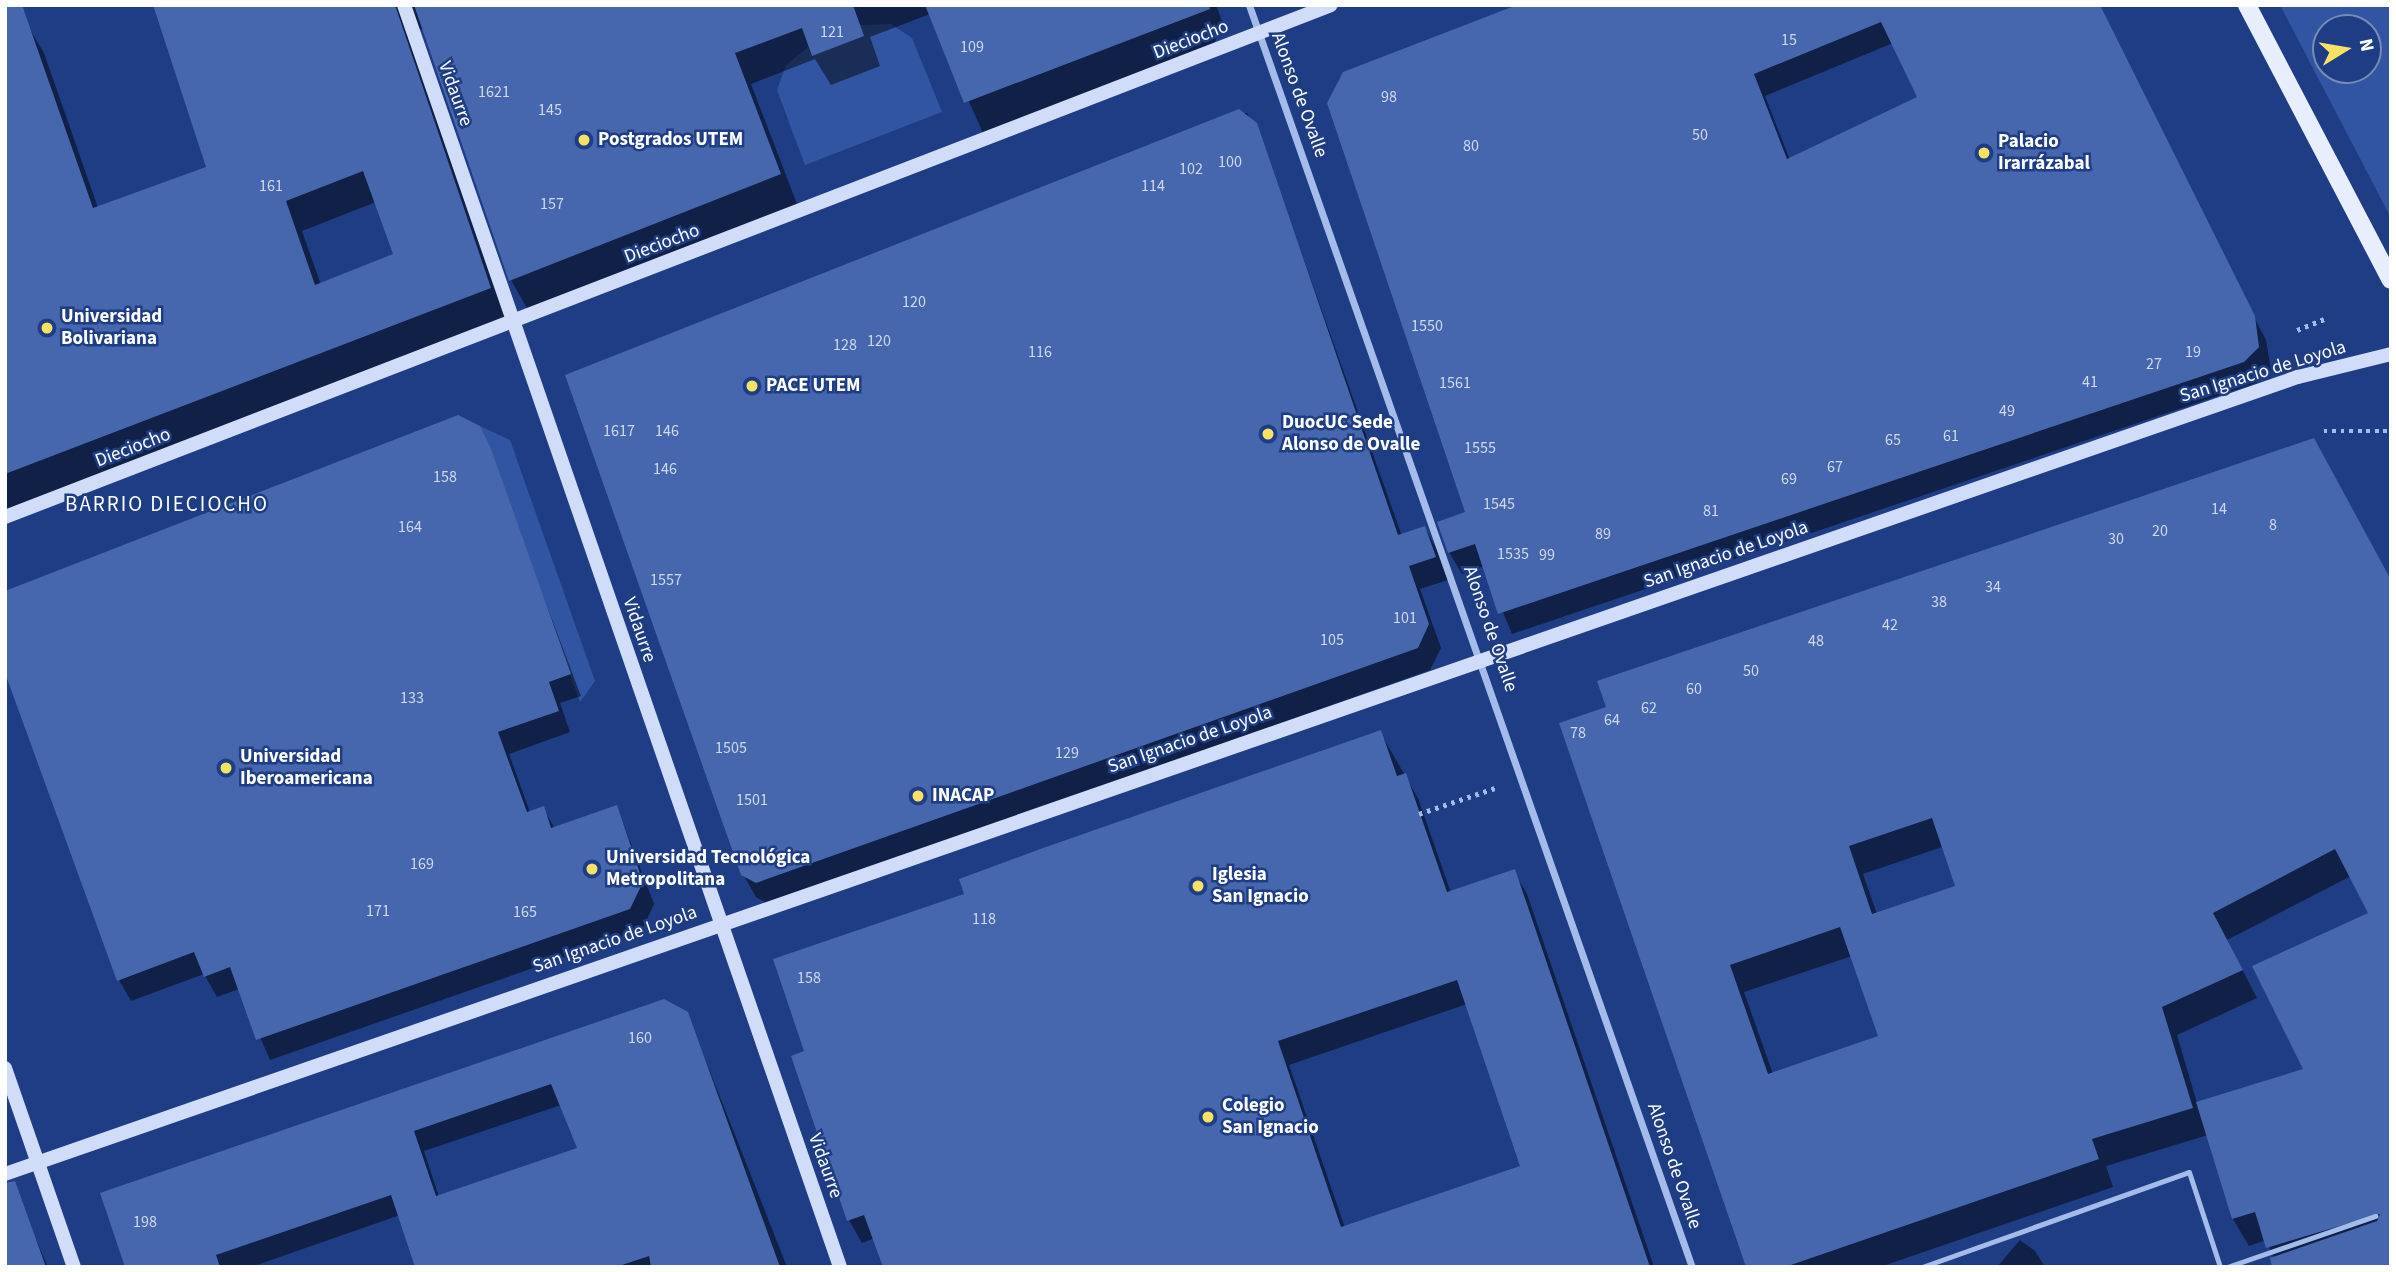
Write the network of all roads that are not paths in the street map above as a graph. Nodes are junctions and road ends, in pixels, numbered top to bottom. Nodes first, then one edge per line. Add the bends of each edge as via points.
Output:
1 (404, 5) edge
2 (1250, 5) edge
3 (1331, 5) edge
4 (2247, 5) edge
5 (1260, 34) junction
6 (2391, 280) edge
7 (516, 321) junction
8 (2391, 354) edge
9 (5, 517) edge
10 (1483, 659) junction
11 (717, 924) junction
12 (5, 1068) edge
13 (38, 1161) junction
14 (5, 1174) edge
15 (2375, 1216) dead end
16 (74, 1267) edge
17 (841, 1267) edge
18 (1692, 1267) edge
19 (1922, 1267) edge
20 (2220, 1267) edge
21 (2227, 1267) edge

1 - 7 street, Vidaurre
2 - 5 street, Alonso de Ovalle
3 - 5 street, Dieciocho
4 - 6 main road
5 - 7 street, Dieciocho
5 - 10 street, Alonso de Ovalle
7 - 9 street, Dieciocho
7 - 11 street, Vidaurre
8 - 10 street, San Ignacio de Loyola via 2298,377
10 - 11 street, San Ignacio de Loyola
10 - 18 street, Alonso de Ovalle
11 - 13 street, San Ignacio de Loyola
11 - 17 street, Vidaurre
12 - 13 street
13 - 14 street, San Ignacio de Loyola
13 - 16 street
15 - 21 lane
19 - 20 lane via 2189,1172

